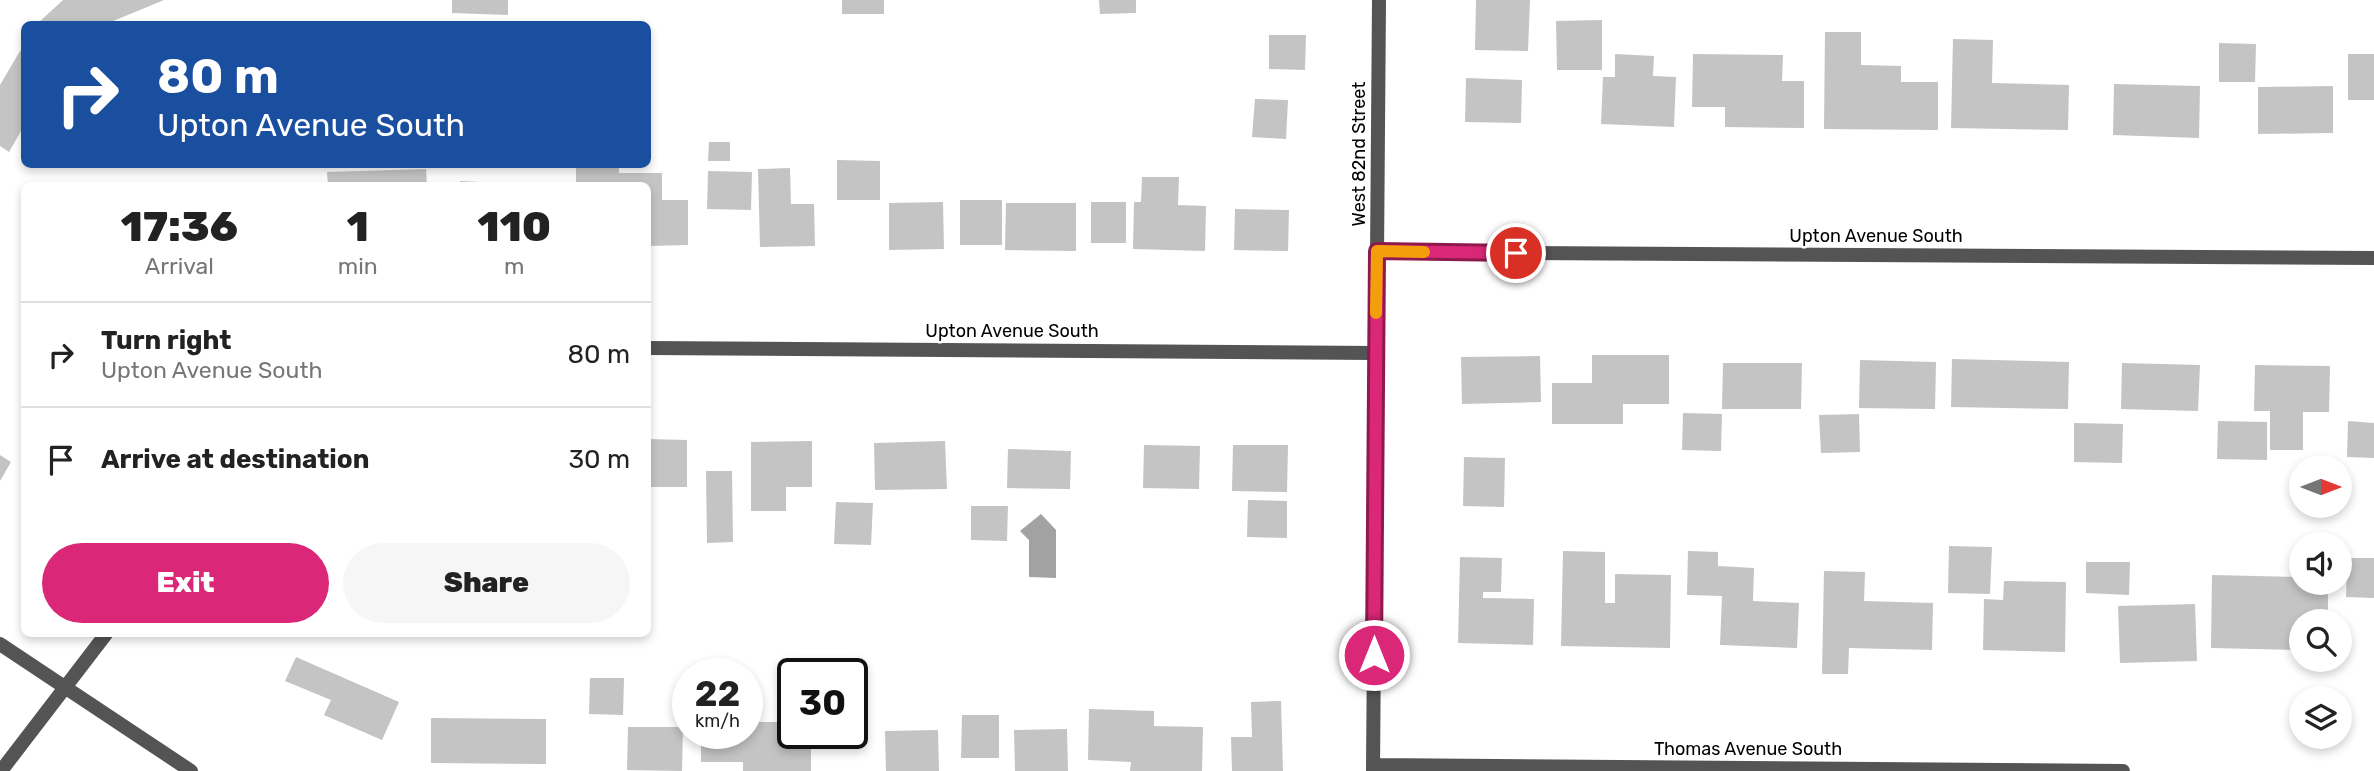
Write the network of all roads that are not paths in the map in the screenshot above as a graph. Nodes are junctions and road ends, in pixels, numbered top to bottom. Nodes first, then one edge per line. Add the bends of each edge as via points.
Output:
1 (1379, 0) edge
2 (1377, 251) junction
3 (2374, 258) edge
4 (651, 348) edge
5 (1376, 353) junction
6 (104, 637) edge
7 (0, 644) edge
8 (65, 688) junction
9 (1373, 768) edge
10 (1, 771) edge
11 (191, 771) edge
12 (2123, 771) edge

1 - 2 street, West 82nd Street
2 - 3 street, Upton Avenue South
2 - 5 street, West 82nd Street
4 - 5 street, Upton Avenue South
5 - 9 street, West 82nd Street
6 - 8 street
7 - 8 street
8 - 10 street
8 - 11 street
9 - 12 street, Thomas Avenue South

